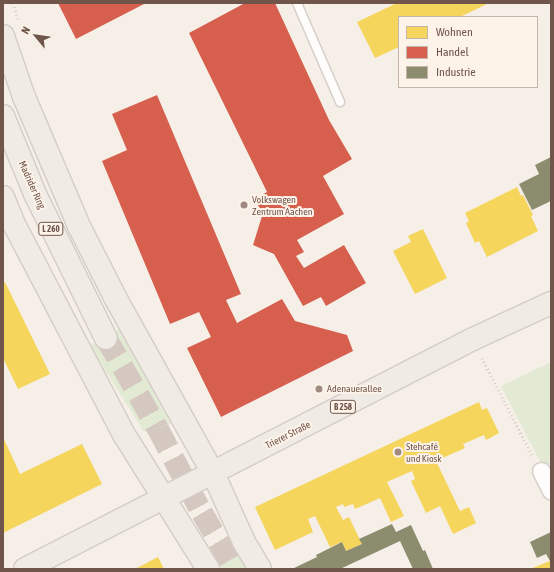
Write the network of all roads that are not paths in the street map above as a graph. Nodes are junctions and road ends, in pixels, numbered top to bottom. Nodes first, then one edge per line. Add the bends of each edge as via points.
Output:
1 (297, 3) edge
2 (3, 36) edge
3 (340, 102) dead end
4 (3, 116) edge
5 (3, 197) edge
6 (551, 303) edge
7 (106, 338) tunnel mouth
8 (541, 471) road end
9 (213, 472) junction
10 (551, 491) edge
11 (163, 498) junction
12 (25, 569) edge
13 (208, 569) edge
14 (260, 569) edge

1 - 3 lane
2 - 9 main road via 30,112 79,226 116,299
4 - 7 main road, Madrider Ring / L 260 via 36,196
5 - 11 main road via 15,226 125,436
6 - 9 main road, Trierer Straße / B 258
8 - 10 street
9 - 11 main road, Trierer Straße / B 258
9 - 14 main road via 244,542
11 - 12 main road, Trierer Straße / B 258
11 - 13 main road

